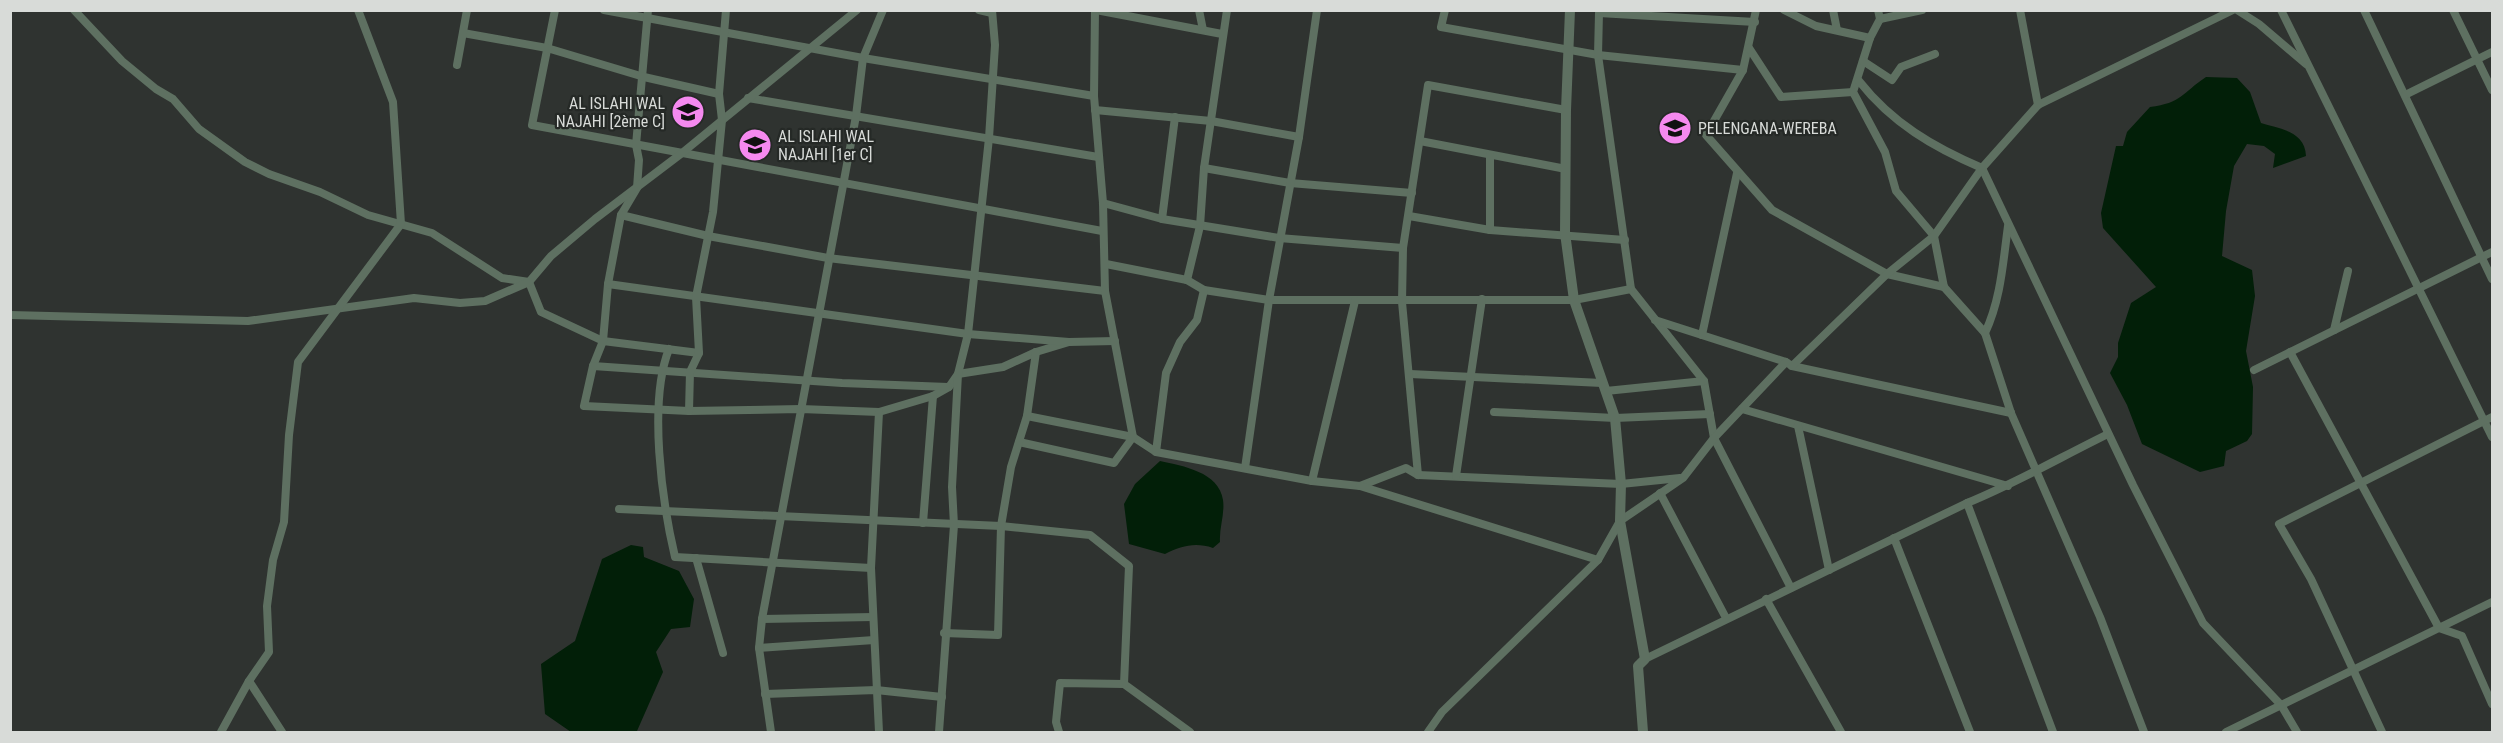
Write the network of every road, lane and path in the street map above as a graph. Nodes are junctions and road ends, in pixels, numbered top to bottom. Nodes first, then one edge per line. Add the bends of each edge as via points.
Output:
1 (74, 10) edge
2 (358, 10) edge
3 (467, 10) edge
4 (555, 10) edge
5 (604, 10) edge
6 (726, 10) edge
7 (857, 10) edge
8 (883, 10) edge
9 (979, 10) edge
10 (1095, 10) edge
11 (1199, 10) edge
12 (1227, 10) edge
13 (1317, 10) edge
14 (1445, 10) edge
15 (1570, 10) edge
16 (1756, 10) edge
17 (1784, 10) edge
18 (1833, 10) edge
19 (1922, 10) edge
20 (2020, 10) edge
21 (2233, 10) edge
22 (2237, 10) edge
23 (2281, 10) edge
24 (2364, 10) edge
25 (2453, 10) edge
26 (992, 12) edge
27 (647, 15) edge
28 (1879, 15) edge
29 (1755, 22) junction
30 (1203, 30) junction
31 (1836, 30) junction
32 (463, 33) junction
33 (724, 33) junction
34 (1222, 34) junction
35 (1870, 39) junction
36 (547, 48) junction
37 (808, 48) junction
38 (1568, 48) junction
39 (1749, 48) junction
40 (2493, 52) edge
41 (1935, 54) dead end
42 (1598, 55) junction
43 (864, 58) junction
44 (2477, 60) junction
45 (1863, 62) junction
46 (457, 65) dead end
47 (2309, 67) junction
48 (1743, 70) junction
49 (644, 77) junction
50 (994, 79) junction
51 (1859, 81) junction
52 (2493, 90) edge
53 (1853, 92) junction
54 (718, 94) junction
55 (2405, 95) junction
56 (1094, 96) junction
57 (748, 98) junction
58 (2038, 105) junction
59 (1095, 110) junction
60 (1566, 110) junction
61 (856, 116) junction
62 (1175, 117) junction
63 (722, 120) junction
64 (1211, 121) junction
65 (1299, 137) junction
66 (989, 138) junction
67 (1420, 141) junction
68 (636, 145) junction
69 (682, 153) junction
70 (1490, 155) junction
71 (1098, 157) junction
72 (717, 160) junction
73 (1204, 168) junction
74 (1982, 168) junction
75 (1566, 169) junction
76 (1737, 173) junction
77 (841, 183) junction
78 (1290, 183) junction
79 (637, 188) junction
80 (1412, 193) junction
81 (1103, 203) junction
82 (981, 209) junction
83 (621, 215) junction
84 (1409, 216) junction
85 (1162, 219) junction
86 (401, 224) junction
87 (2008, 224) junction
88 (1200, 226) junction
89 (1490, 230) junction
90 (1102, 231) junction
91 (1565, 233) junction
92 (708, 236) junction
93 (1934, 236) junction
94 (1279, 238) junction
95 (1625, 240) junction
96 (1404, 248) junction
97 (2493, 252) edge
98 (2481, 257) junction
99 (828, 258) junction
100 (1106, 264) junction
101 (2348, 271) dead end
102 (973, 274) junction
103 (1887, 274) junction
104 (2493, 279) edge
105 (1187, 280) junction
106 (529, 282) junction
107 (608, 284) junction
108 (1944, 287) junction
109 (2418, 288) junction
110 (1630, 289) junction
111 (1204, 290) junction
112 (1105, 291) junction
113 (696, 297) junction
114 (1482, 299) junction
115 (1269, 300) junction
116 (1574, 300) junction
117 (1355, 301) junction
118 (1402, 302) junction
119 (341, 307) junction
120 (818, 313) junction
121 (10, 315) edge
122 (1654, 320) junction
123 (2334, 330) junction
124 (1984, 333) junction
125 (968, 334) junction
126 (1702, 335) junction
127 (603, 341) junction
128 (1115, 341) junction
129 (1069, 342) junction
130 (669, 350) junction
131 (1036, 352) junction
132 (2290, 352) junction
133 (699, 353) junction
134 (1789, 364) junction
135 (592, 366) junction
136 (662, 369) junction
137 (2254, 370) dead end
138 (690, 372) junction
139 (958, 374) junction
140 (1410, 374) junction
141 (1469, 378) junction
142 (805, 380) junction
143 (1704, 381) junction
144 (949, 387) junction
145 (1604, 387) junction
146 (933, 396) junction
147 (658, 409) junction
148 (801, 409) junction
149 (1742, 409) junction
150 (689, 411) junction
151 (879, 412) junction
152 (1494, 412) dead end
153 (2011, 413) junction
154 (1710, 414) junction
155 (1027, 416) junction
156 (1616, 418) junction
157 (2488, 419) edge
158 (1798, 426) junction
159 (2108, 434) junction
160 (1133, 437) junction
161 (2493, 437) edge
162 (1714, 438) junction
163 (1019, 442) junction
164 (1156, 452) junction
165 (1245, 468) junction
166 (2034, 470) junction
167 (1418, 475) junction
168 (1456, 476) junction
169 (1683, 477) junction
170 (1312, 481) junction
171 (2361, 482) junction
172 (1621, 484) junction
173 (1360, 486) junction
174 (2008, 486) junction
175 (1660, 493) junction
176 (1967, 503) junction
177 (619, 509) dead end
178 (665, 512) junction
179 (781, 516) junction
180 (875, 520) junction
181 (1620, 521) junction
182 (923, 524) junction
183 (954, 525) junction
184 (1001, 526) junction
185 (1894, 538) junction
186 (696, 558) junction
187 (1598, 560) junction
188 (773, 562) junction
189 (871, 568) junction
190 (1829, 570) junction
191 (1791, 588) junction
192 (1766, 599) junction
193 (2493, 602) edge
194 (873, 617) junction
195 (1726, 618) junction
196 (762, 619) junction
197 (2439, 628) junction
198 (944, 633) junction
199 (874, 640) junction
200 (759, 648) junction
201 (723, 653) dead end
202 (1645, 659) junction
203 (2354, 670) junction
204 (249, 681) junction
205 (1124, 684) junction
206 (876, 690) junction
207 (765, 694) junction
208 (942, 697) junction
209 (2493, 704) edge
210 (2281, 705) junction
211 (221, 732) edge
212 (282, 732) edge
213 (771, 732) edge
214 (879, 732) edge
215 (939, 732) edge
216 (1059, 732) edge
217 (1190, 732) edge
218 (1428, 732) edge
219 (1643, 732) edge
220 (1841, 732) edge
221 (1970, 732) edge
222 (2053, 732) edge
223 (2144, 732) edge
224 (2226, 732) edge
225 (2297, 732) edge
226 (2382, 732) edge

1 - 86 street via 122,61 173,99 199,129 245,162
2 - 86 street via 393,102
3 - 32 street
4 - 36 street
5 - 27 street
6 - 33 street
7 - 37 street
8 - 43 street
9 - 26 street
10 - 30 street
10 - 56 street
11 - 30 street
12 - 34 street
13 - 65 street
14 - 38 street via 1441,27
15 - 38 street
16 - 29 street
17 - 31 street via 1816,26
18 - 31 street
19 - 28 street
20 - 58 street
21 - 58 street
22 - 47 street
23 - 47 street
24 - 55 street
25 - 44 street
26 - 50 street
27 - 33 street
27 - 49 street
28 - 35 street
29 - 39 street
29 - 42 street via 1599,14
30 - 34 street
31 - 35 street
32 - 36 street
32 - 46 street
33 - 37 street
33 - 54 street
34 - 64 street
35 - 45 street
36 - 49 street
36 - 68 street via 532,125
37 - 43 street
37 - 57 street
38 - 42 street
38 - 60 street
39 - 48 street
39 - 53 street via 1781,98
40 - 44 street
41 - 45 street via 1900,67 1892,80
42 - 48 street
42 - 95 street
43 - 50 street
43 - 61 street
44 - 52 street
44 - 55 street
45 - 51 street
47 - 109 street
48 - 76 street via 1706,135
49 - 54 street
49 - 68 street
50 - 56 street
50 - 66 street
51 - 53 street
51 - 74 street via 1896,121 1940,150
53 - 93 street via 1885,152 1896,191
54 - 63 street
55 - 98 street
56 - 59 street
57 - 61 street
57 - 63 street
58 - 74 street
59 - 62 street
59 - 71 street
60 - 67 street via 1428,85
60 - 75 street
61 - 66 street
61 - 77 street
62 - 64 street
62 - 85 street
63 - 69 street
63 - 72 street
64 - 65 street
64 - 73 street
65 - 78 street
66 - 71 street
66 - 82 street
67 - 70 street
67 - 80 street
68 - 69 street
68 - 79 street
69 - 72 street
69 - 79 street
70 - 75 street
70 - 89 street
71 - 81 street
72 - 77 street
72 - 92 street
73 - 78 street
73 - 88 street
74 - 87 street
74 - 93 street
75 - 91 street
76 - 103 street via 1772,210
76 - 126 street
77 - 82 street
77 - 99 street
78 - 80 street
78 - 94 street
79 - 83 street
79 - 106 street via 551,256
80 - 84 street
81 - 85 street
81 - 90 street
82 - 90 street
82 - 102 street
83 - 92 street
83 - 107 street
84 - 89 street
84 - 96 street
85 - 88 street
86 - 106 street via 432,233 502,278
86 - 119 street
87 - 124 street via 1994,314
87 - 159 street
88 - 94 street
88 - 105 street
89 - 91 street
90 - 100 street
91 - 95 street
91 - 116 street
92 - 99 street
92 - 113 street
93 - 103 street
93 - 108 street
94 - 96 street
94 - 115 street
95 - 110 street
96 - 118 street
97 - 98 street
98 - 104 street
98 - 109 street
99 - 102 street
99 - 120 street
100 - 105 street
100 - 112 street
101 - 123 street
102 - 112 street
102 - 125 street
103 - 108 street
103 - 134 street
105 - 111 street
106 - 119 street via 485,301 460,303 414,298
106 - 127 street via 541,312
107 - 113 street
107 - 127 street
108 - 124 street
109 - 123 street
109 - 157 street
110 - 116 street
110 - 122 street
111 - 115 street
111 - 164 street via 1197,320 1180,342 1166,374
112 - 128 street
113 - 120 street
113 - 133 street
114 - 116 street
114 - 118 street
114 - 141 street
115 - 117 street
115 - 165 street
116 - 145 street
117 - 118 street
117 - 170 street
118 - 140 street
119 - 121 street via 248,321
119 - 204 street via 298,362 284,522 273,560 267,606 269,652
120 - 125 street
120 - 142 street
122 - 126 street
122 - 143 street
123 - 132 street
124 - 153 street
125 - 129 street
125 - 139 street
126 - 134 street
127 - 130 street
127 - 135 street
128 - 129 street
128 - 160 street
129 - 131 street
130 - 133 street
130 - 136 street
131 - 139 street via 1003,367
131 - 155 street
132 - 137 street
132 - 171 street
133 - 138 street
134 - 149 street
134 - 153 street
135 - 136 street
135 - 147 street via 584,406
136 - 138 street
136 - 147 street
138 - 142 street
138 - 150 street
139 - 144 street
139 - 183 street
140 - 141 street
140 - 167 street
141 - 145 street
141 - 168 street
142 - 144 street
142 - 148 street
143 - 145 street
143 - 154 street
144 - 146 street
145 - 156 street
146 - 151 street
146 - 182 street
147 - 150 street
147 - 178 street
148 - 150 street
148 - 151 street
148 - 179 street
149 - 158 street
149 - 162 street
151 - 180 street
152 - 156 street
153 - 166 street
154 - 156 street
154 - 162 street
155 - 160 street
155 - 163 street
156 - 172 street
157 - 161 street
157 - 171 street
158 - 174 street
158 - 190 street
159 - 166 street
159 - 210 street via 2203,623
160 - 163 street via 1114,463
160 - 164 street
162 - 169 street
162 - 191 street
163 - 184 street
164 - 165 street
165 - 170 street
166 - 174 street
166 - 223 street via 2100,617
167 - 168 street
167 - 173 street via 1406,468
168 - 172 street
169 - 172 street
169 - 175 street
170 - 173 street
171 - 197 street
171 - 203 street via 2279,524 2312,579
172 - 181 street
173 - 187 street
174 - 176 street
175 - 181 street
175 - 195 street
176 - 185 street
176 - 222 street
177 - 178 street
178 - 179 street
178 - 186 street via 675,557
179 - 180 street
179 - 188 street
180 - 182 street
180 - 189 street
181 - 187 street
181 - 202 street
182 - 183 street
183 - 184 street
183 - 198 street
184 - 198 street via 998,635
184 - 205 street via 1090,535 1128,566
185 - 190 street
185 - 221 street
186 - 188 street
186 - 201 street
187 - 218 street via 1442,712
188 - 189 street
188 - 196 street
189 - 194 street
190 - 191 street
191 - 192 street
192 - 195 street
192 - 220 street
193 - 197 street
194 - 196 street
194 - 199 street
195 - 202 street
196 - 200 street
197 - 203 street
197 - 209 street via 2462,636
198 - 208 street
199 - 200 street
199 - 206 street
200 - 207 street
202 - 219 street via 1638,666
203 - 210 street
203 - 226 street
204 - 211 street
204 - 212 street
205 - 216 street via 1060,683 1056,722
205 - 217 street
206 - 207 street
206 - 208 street
206 - 214 street
207 - 213 street
208 - 215 street
210 - 224 street
210 - 225 street

